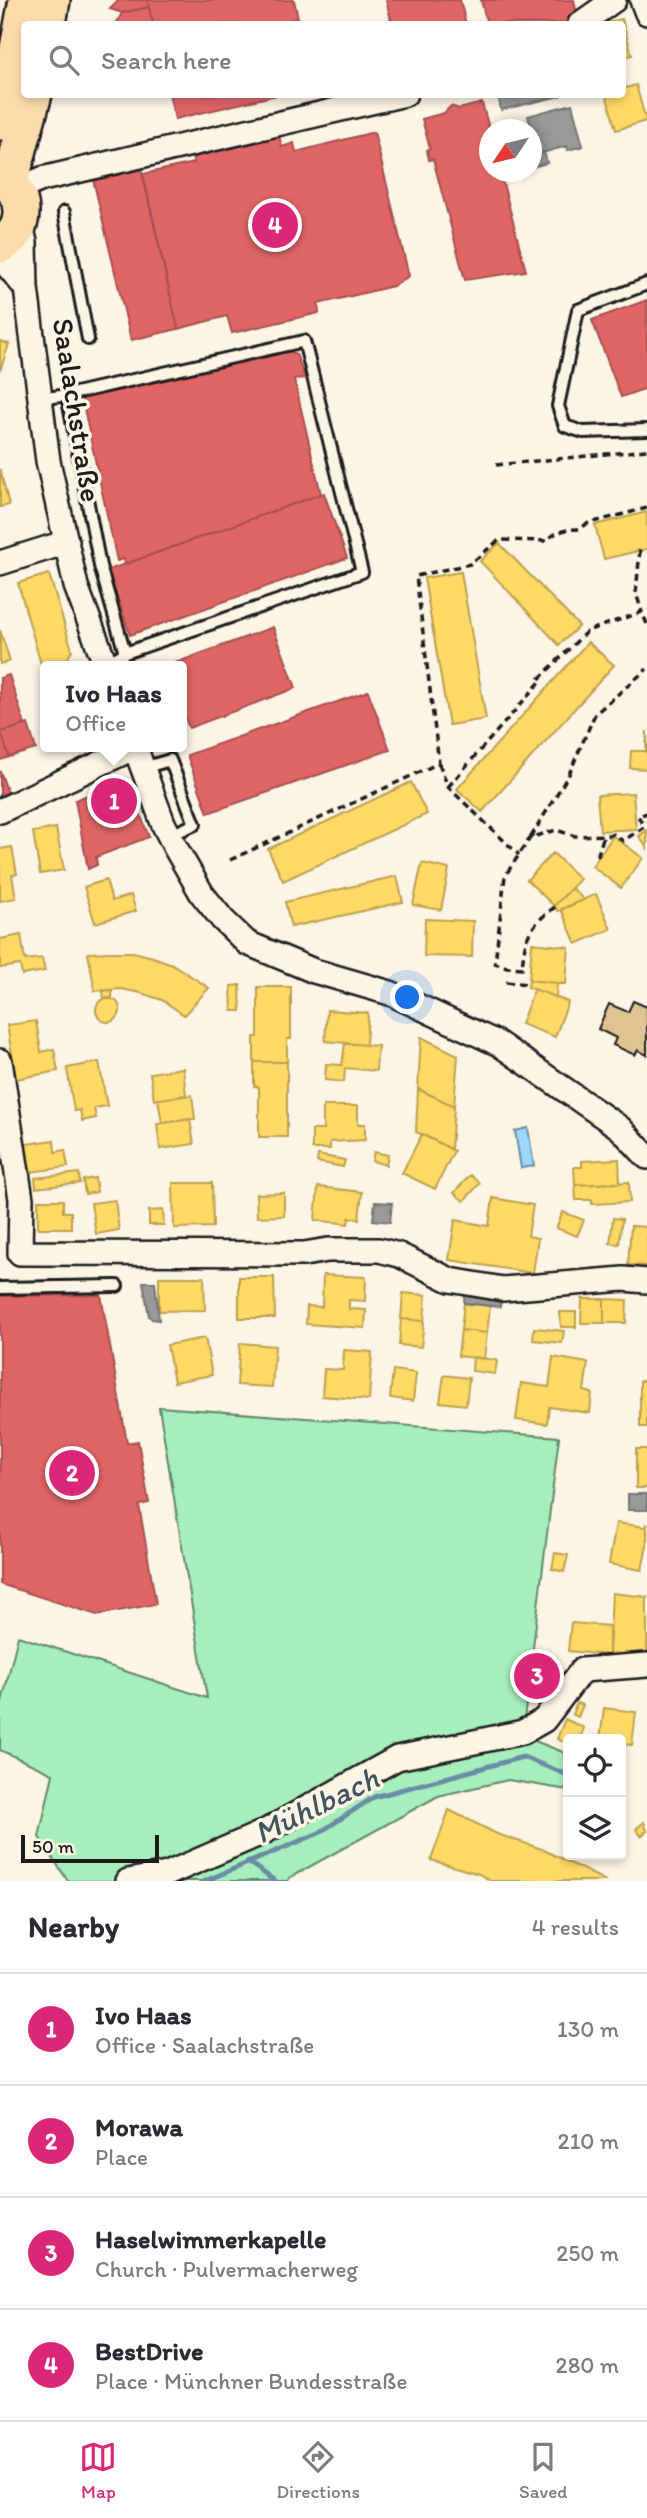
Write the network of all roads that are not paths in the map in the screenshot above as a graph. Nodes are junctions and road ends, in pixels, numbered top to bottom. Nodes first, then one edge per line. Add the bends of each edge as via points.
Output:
1 (27, 0) edge
2 (52, 0) edge
3 (614, 0) edge
4 (642, 0) edge
5 (647, 13) edge
6 (23, 21) edge
7 (48, 21) edge
8 (584, 21) edge
9 (21, 32) edge
10 (33, 98) edge
11 (388, 98) edge
12 (0, 122) edge
13 (9, 203) edge
14 (64, 212) dead end
15 (0, 257) edge
16 (647, 284) edge
17 (26, 288) junction
18 (88, 339) dead end
19 (67, 396) junction
20 (40, 399) junction
21 (647, 430) edge
22 (67, 542) junction
23 (0, 563) edge
24 (112, 661) edge
25 (138, 754) edge
26 (0, 811) edge
27 (0, 1061) edge
28 (647, 1157) edge
29 (647, 1281) edge
30 (117, 1286) dead end
31 (0, 1288) edge
32 (647, 1665) edge
33 (128, 1881) edge

1 - 6 main road
2 - 7 main road
3 - 8 street
4 - 5 street
9 - 12 main road
10 - 13 main road
11 - 13 street via 42,179
13 - 17 street, Saalachstraße via 24,242
14 - 18 lane
15 - 17 street, Saalachstraße
16 - 21 lane via 578,310 558,406 565,426 583,432
17 - 20 street, Saalachstraße
19 - 20 lane
19 - 24 lane via 100,566
19 - 24 lane via 304,341 362,572
20 - 22 street, Saalachstraße via 48,461
22 - 23 street, Saalachstraße
22 - 24 street, Saalachstraße via 76,586
25 - 26 street
25 - 28 street via 169,836 202,894 247,943 314,971 390,993 499,1044 620,1128
27 - 29 street via 21,1199 20,1253 379,1250 400,1255 450,1280 503,1289
30 - 31 lane
32 - 33 street via 582,1670 544,1720 523,1732 397,1758 264,1832 167,1874

